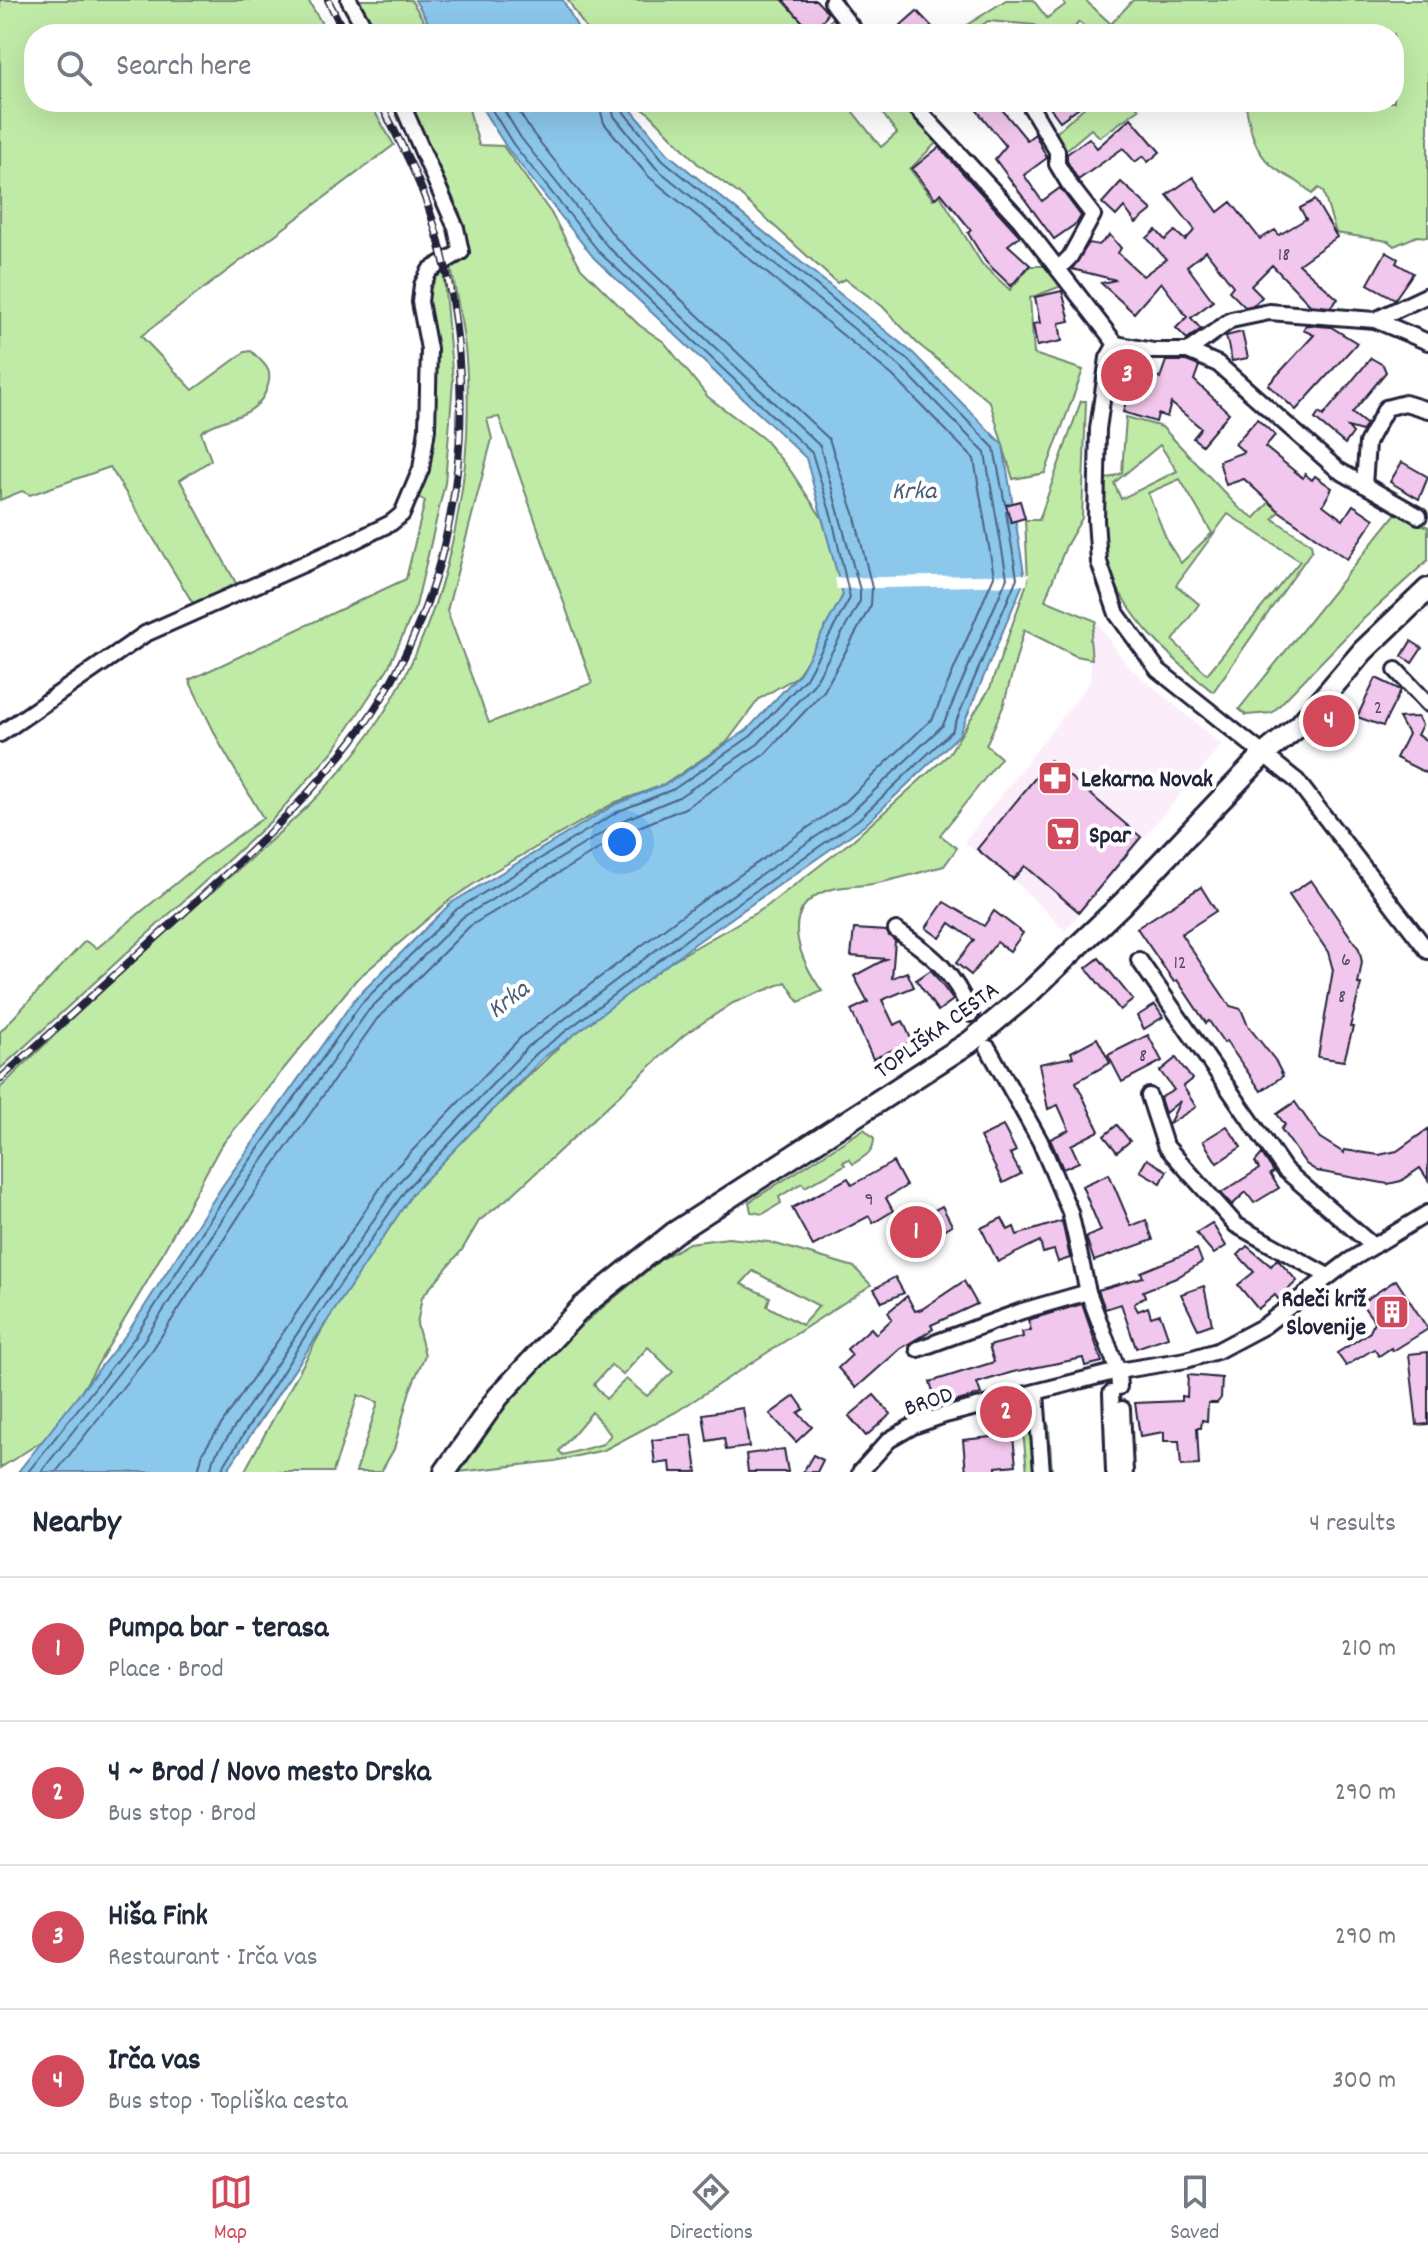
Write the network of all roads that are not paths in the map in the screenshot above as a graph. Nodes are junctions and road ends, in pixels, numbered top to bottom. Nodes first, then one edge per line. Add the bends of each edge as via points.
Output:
1 (349, 0) edge
2 (832, 2) edge
3 (362, 24) edge
4 (849, 24) edge
5 (405, 112) edge
6 (920, 112) edge
7 (1034, 112) edge
8 (1058, 269) junction
9 (1428, 295) edge
10 (1375, 320) junction
11 (1428, 342) edge
12 (1116, 344) junction
13 (1188, 351) junction
14 (1428, 410) edge
15 (1364, 485) junction
16 (1419, 516) dead end
17 (1428, 589) edge
18 (1396, 670) dead end
19 (1428, 704) edge
20 (0, 734) edge
21 (1262, 756) junction
22 (896, 930) dead end
23 (1428, 951) edge
24 (1139, 960) dead end
25 (971, 1014) dead end
26 (988, 1048) dead end
27 (1149, 1096) dead end
28 (1428, 1213) edge
29 (1373, 1246) junction
30 (1328, 1276) junction
31 (1088, 1292) junction
32 (918, 1349) dead end
33 (1118, 1371) junction
34 (1036, 1394) junction
35 (1122, 1409) dead end
36 (445, 1472) edge
37 (860, 1472) edge
38 (1042, 1472) edge
39 (1114, 1472) edge
40 (1125, 1472) edge

1 - 3 street
2 - 4 street
5 - 20 street via 456,228 461,252 430,270 422,285 429,349 427,429 421,469 402,514 344,546 145,634
6 - 8 street
7 - 8 street via 1057,151 1057,164 1093,215
8 - 12 street
9 - 10 street
10 - 11 street
10 - 13 street via 1269,312 1231,320
12 - 13 street
12 - 21 street via 1106,367 1098,429 1096,520 1104,583 1123,626 1158,670
13 - 15 street via 1218,364 1338,470
14 - 15 street via 1405,403 1386,408 1367,443
15 - 16 street
17 - 21 main road, TOPLIŠKA CESTA via 1363,651 1300,725
18 - 19 street
21 - 23 street via 1297,781
21 - 36 main road, TOPLIŠKA CESTA via 1122,904 970,1042 704,1212 582,1307 498,1397
22 - 25 street via 936,956
24 - 29 street via 1285,1170
26 - 31 street via 1070,1212
27 - 30 street via 1165,1145 1236,1225
28 - 29 street, BROD
29 - 30 street, BROD
30 - 33 street, BROD via 1264,1326 1217,1351
31 - 32 street
31 - 33 street
33 - 34 street, BROD
33 - 39 street
34 - 37 street, BROD via 913,1426 889,1440
34 - 38 street
35 - 40 street

